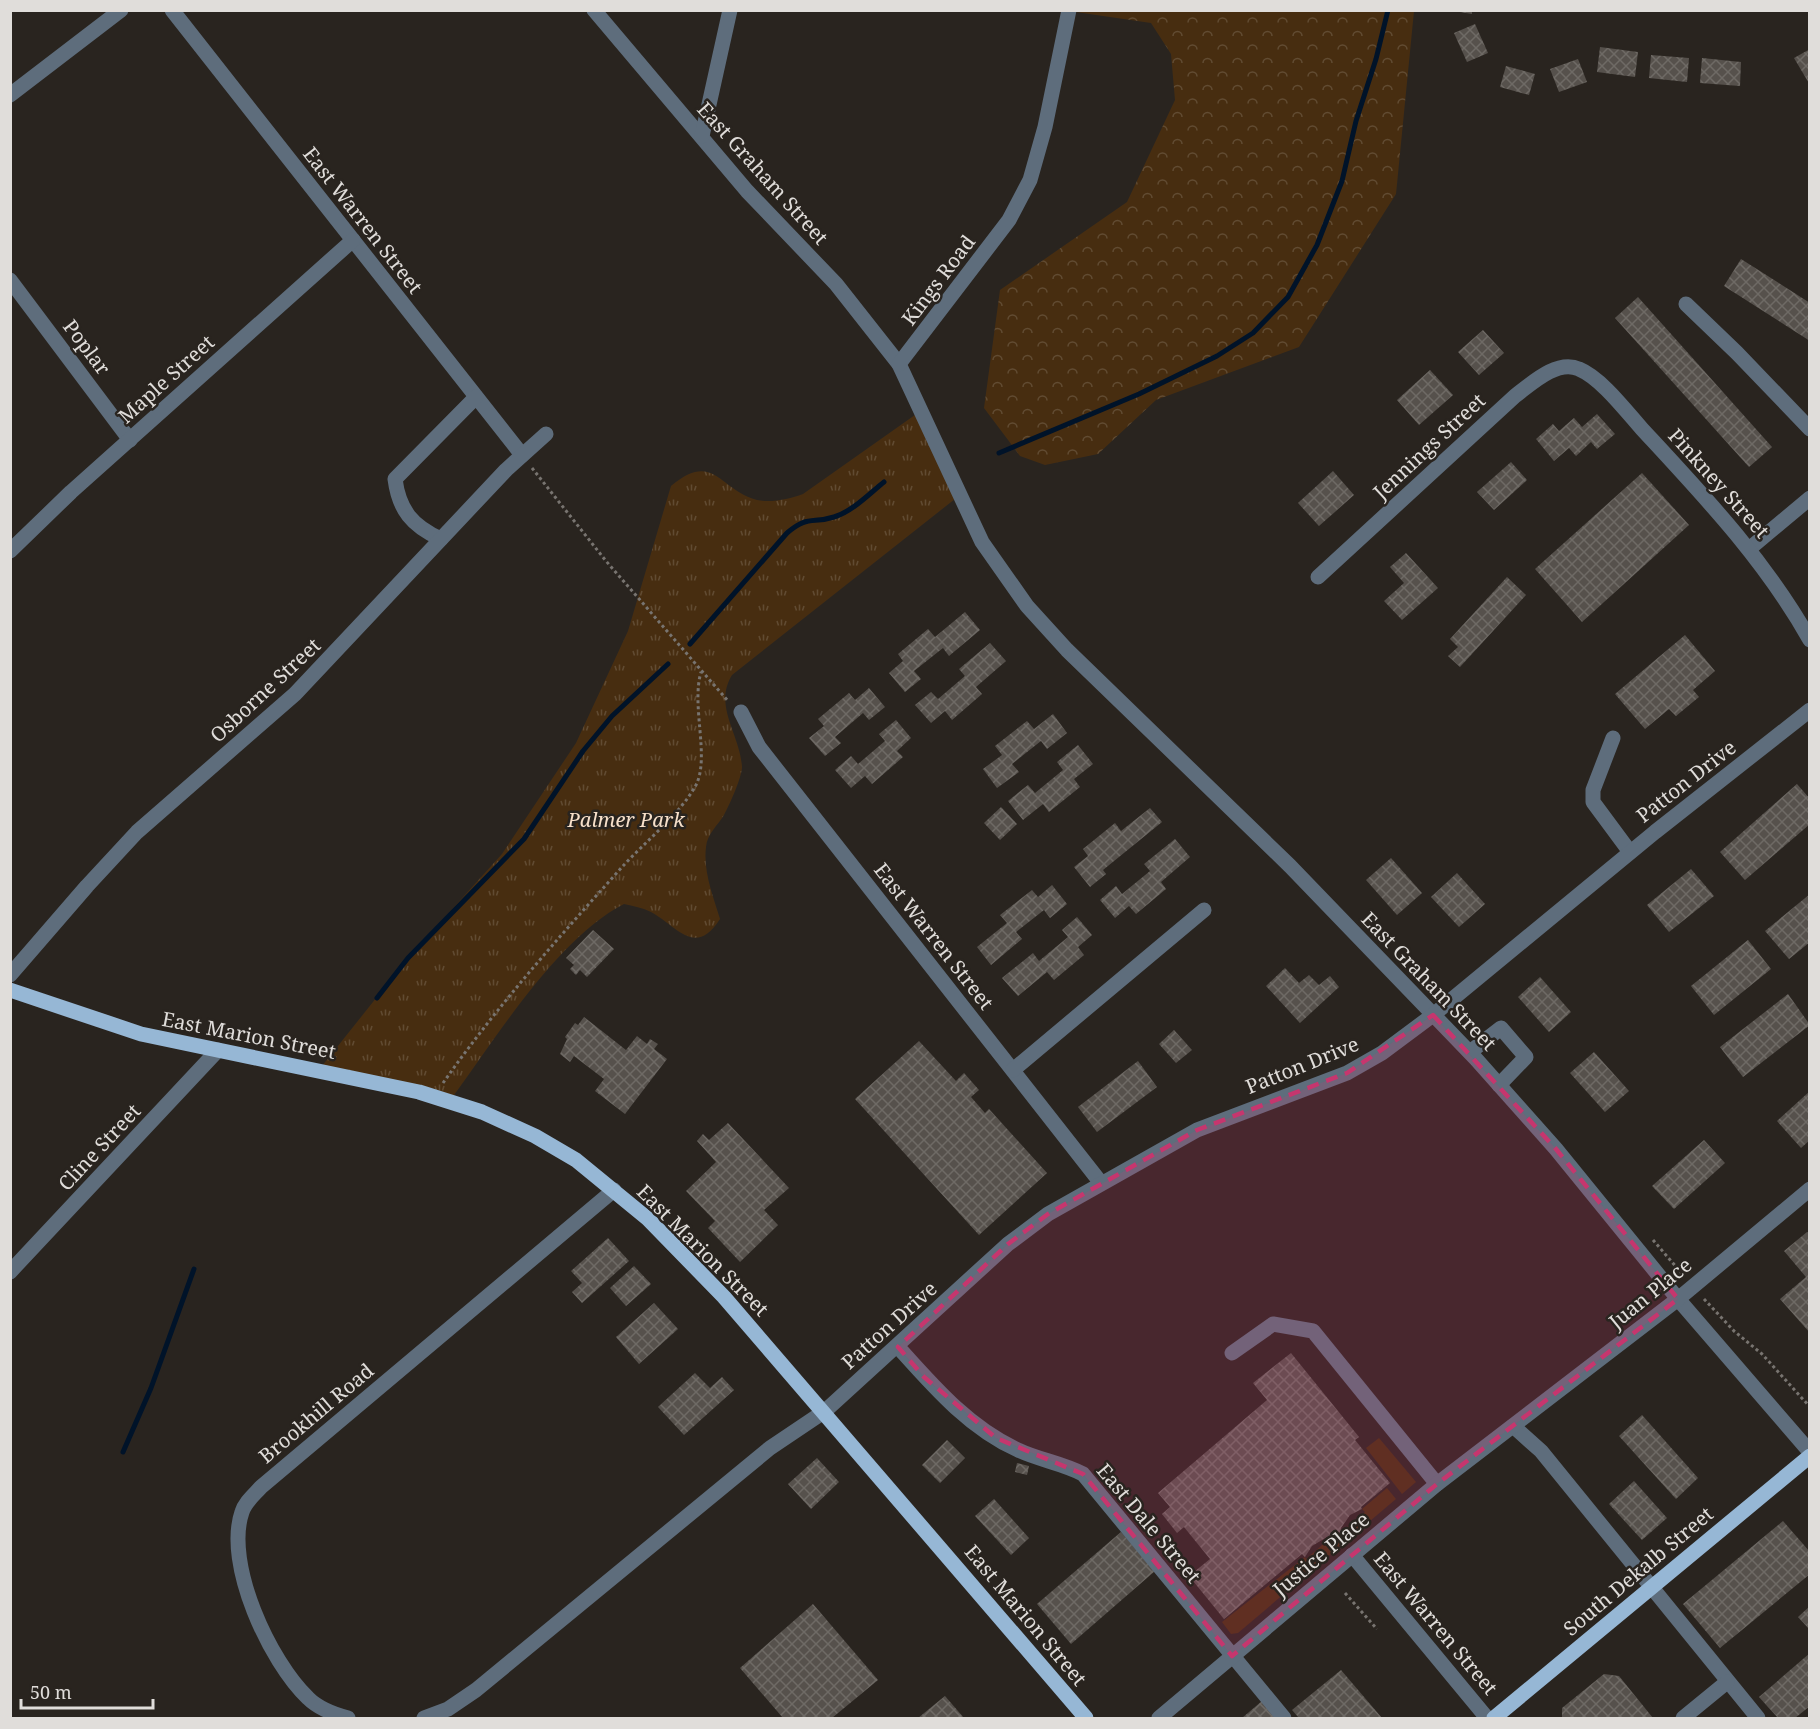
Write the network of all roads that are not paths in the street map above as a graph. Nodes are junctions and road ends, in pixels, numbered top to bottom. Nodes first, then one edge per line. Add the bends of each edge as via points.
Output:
1 (121, 10) edge
2 (172, 10) edge
3 (594, 10) edge
4 (730, 10) edge
5 (1069, 10) edge
6 (10, 95) edge
7 (702, 136) junction
8 (353, 240) junction
9 (10, 280) edge
10 (1686, 304) dead end
11 (899, 364) junction
12 (1580, 369) joint
13 (476, 397) junction
14 (1809, 429) edge
15 (546, 434) dead end
16 (130, 440) junction
17 (522, 455) junction
18 (1809, 498) edge
19 (441, 538) junction
20 (1749, 549) junction
21 (10, 551) edge
22 (1318, 577) dead end
23 (1809, 640) edge
24 (1809, 710) edge
25 (741, 712) road end
26 (1612, 738) dead end
27 (1630, 852) junction
28 (1204, 910) dead end
29 (10, 975) edge
30 (10, 990) edge
31 (1433, 1015) junction
32 (218, 1050) junction
33 (1470, 1052) junction
34 (1013, 1070) junction
35 (1499, 1084) junction
36 (1101, 1183) junction
37 (1809, 1189) edge
38 (614, 1190) junction
39 (10, 1272) edge
40 (1678, 1299) junction
41 (898, 1347) junction
42 (1232, 1353) dead end
43 (825, 1411) junction
44 (1513, 1426) junction
45 (1809, 1454) edge
46 (1437, 1484) junction
47 (1352, 1555) junction
48 (1651, 1588) junction
49 (1232, 1656) junction
50 (1728, 1682) junction
51 (348, 1719) edge
52 (424, 1719) edge
53 (1086, 1719) edge
54 (1159, 1719) edge
55 (1284, 1719) edge
56 (1487, 1719) edge
57 (1494, 1719) edge
58 (1683, 1719) edge
59 (1758, 1719) edge

1 - 6 street
2 - 8 street, East Warren Street
3 - 7 street, East Graham Street
4 - 7 street
5 - 11 street, Kings Road via 1030,180 1010,220
7 - 11 street, East Graham Street via 747,191 836,284
8 - 13 street, East Warren Street
8 - 16 street, Maple Street
9 - 16 street, Poplar
10 - 14 street
11 - 31 street, East Graham Street via 994,562 1027,606 1067,650 1290,866
12 - 20 street, Pinkney Street via 1605,389
12 - 22 street, Jennings Street via 1567,366 1545,374 1515,396
13 - 17 street, East Warren Street
13 - 19 street via 395,479 398,501 420,530
15 - 17 street, Osborne Street
16 - 21 street, Maple Street
17 - 19 street, Osborne Street
18 - 20 street
19 - 29 street, Osborne Street via 295,694 137,832
20 - 23 street, Pinkney Street via 1792,608
24 - 27 street, Patton Drive
25 - 34 street, East Warren Street via 759,747
26 - 27 street via 1593,790 1593,802
27 - 31 street, Patton Drive
28 - 34 street
30 - 32 main road, East Marion Street via 141,1034
31 - 33 street, East Graham Street
31 - 36 street, Patton Drive via 1347,1073 1197,1130
32 - 38 main road, East Marion Street via 357,1078 482,1112 576,1160
32 - 39 street, Cline Street
33 - 35 street, East Graham Street
33 - 35 street via 1501,1028 1527,1057
34 - 36 street, East Warren Street
35 - 40 street, East Graham Street
36 - 41 street, Patton Drive via 1048,1214 1008,1244
37 - 40 street, Juan Place
38 - 43 main road, East Marion Street via 716,1289
38 - 51 street, Brookhill Road via 261,1487 242,1511 239,1552 244,1578 278,1660 309,1700 330,1714
40 - 44 street, Juan Place
40 - 45 street, East Graham Street
41 - 43 street, Patton Drive
41 - 49 street, East Dale Street via 946,1399 996,1438 1083,1474
42 - 46 street via 1273,1323 1313,1331
43 - 52 street via 770,1448 476,1690
43 - 53 main road, East Marion Street
44 - 46 street, Justice Place
44 - 48 street via 1541,1451
45 - 48 main road, South Dekalb Street
46 - 47 street, Justice Place
47 - 49 street, Justice Place
47 - 56 street, East Warren Street
48 - 50 street
48 - 57 main road, South Dekalb Street
49 - 54 street, Justice Place
49 - 55 street, East Dale Street
50 - 58 street
50 - 59 street

